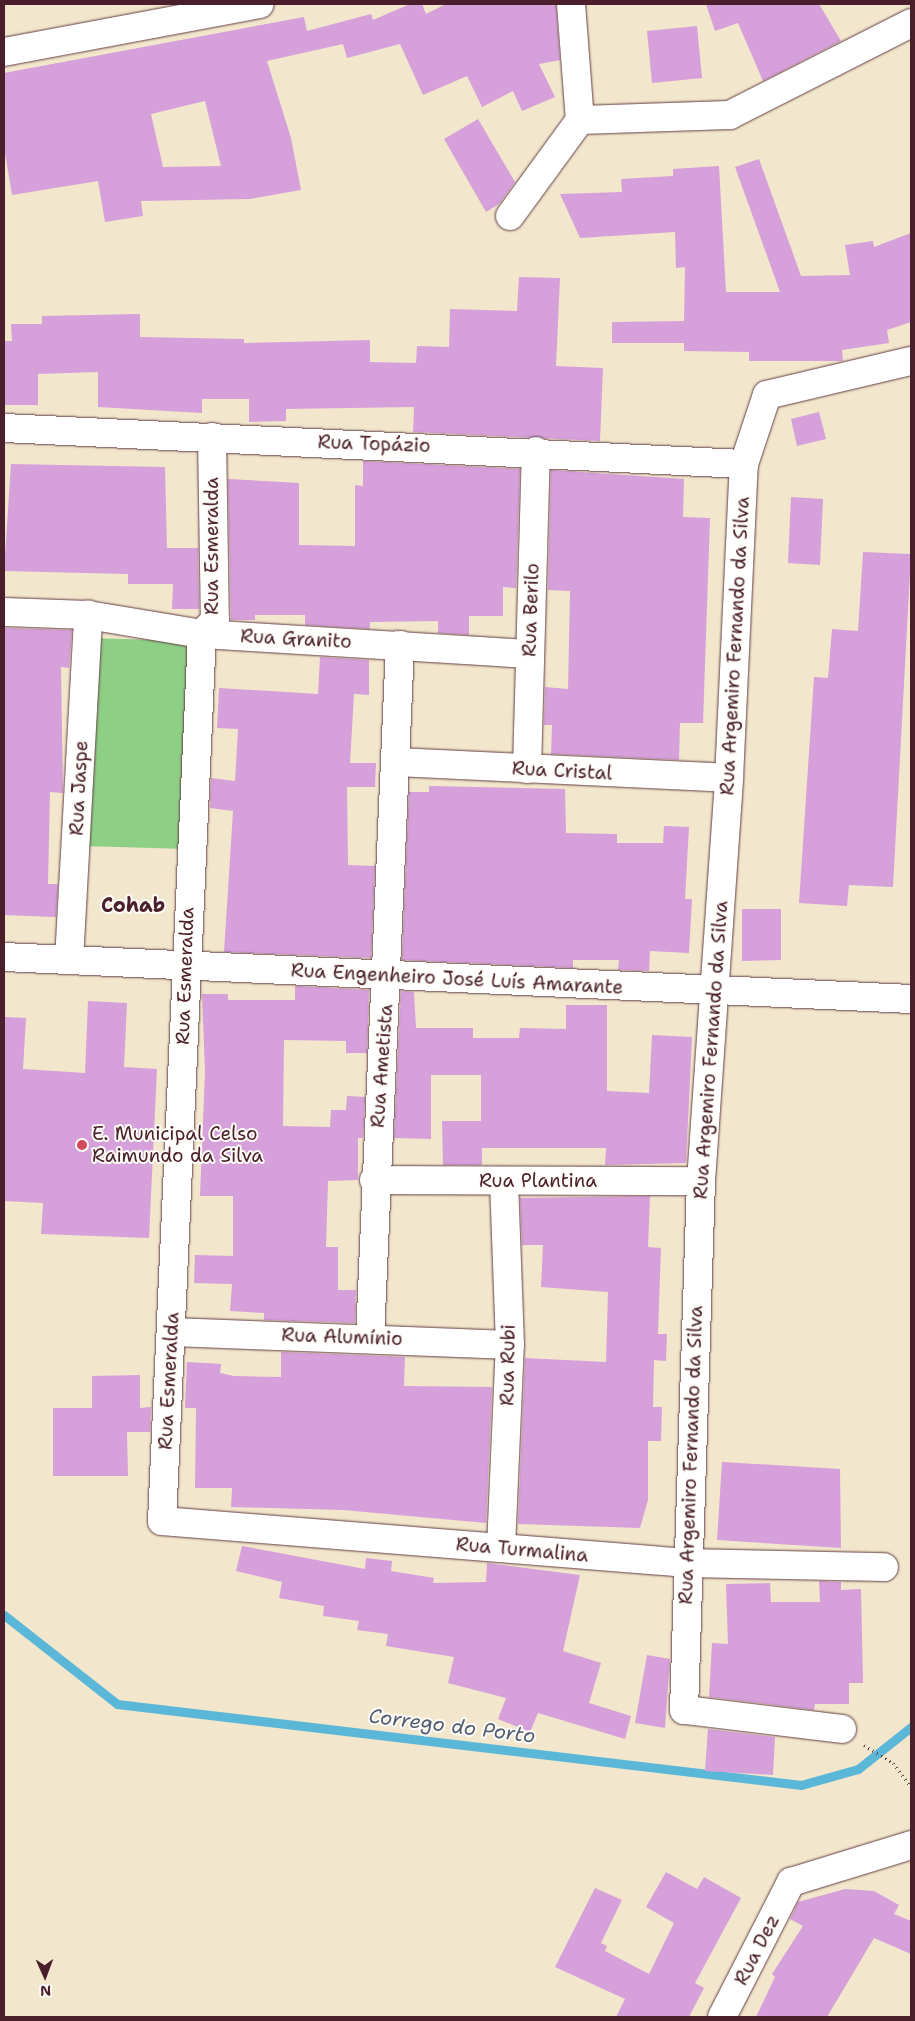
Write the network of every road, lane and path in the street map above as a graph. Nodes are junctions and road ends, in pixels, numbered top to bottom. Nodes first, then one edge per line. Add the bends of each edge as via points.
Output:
1 (260, 4) edge
2 (571, 4) edge
3 (911, 23) edge
4 (4, 52) edge
5 (580, 120) junction
6 (510, 216) dead end
7 (911, 361) edge
8 (4, 428) edge
9 (212, 437) junction
10 (536, 451) junction
11 (744, 464) junction
12 (4, 612) edge
13 (88, 616) junction
14 (202, 634) junction
15 (400, 645) junction
16 (529, 654) junction
17 (395, 762) junction
18 (527, 769) junction
19 (729, 778) junction
20 (4, 957) edge
21 (69, 960) junction
22 (185, 966) junction
23 (389, 976) junction
24 (716, 991) junction
25 (911, 999) edge
26 (374, 1180) junction
27 (504, 1181) junction
28 (701, 1181) junction
29 (173, 1332) junction
30 (370, 1338) junction
31 (510, 1345) junction
32 (162, 1521) joint
33 (501, 1548) junction
34 (687, 1563) junction
35 (884, 1567) dead end
36 (849, 1735) joint
37 (911, 1787) edge
38 (911, 1845) edge
39 (722, 2017) edge

1 - 4 street
2 - 5 street
3 - 5 street via 730,115
5 - 6 street
7 - 11 street, Rua Argemiro Fernando da Silva via 768,395
8 - 9 street, Rua Topázio
9 - 10 street, Rua Topázio
9 - 14 street, Rua Esmeralda via 216,620
10 - 11 street, Rua Topázio
10 - 16 street, Rua Berilo
11 - 19 street, Rua Argemiro Fernando da Silva
12 - 13 street, Rua Granito
13 - 14 street, Rua Granito
13 - 21 street, Rua Jaspe
14 - 15 street, Rua Granito
14 - 22 street, Rua Esmeralda
15 - 16 street, Rua Granito
15 - 17 street, Rua Ametista
16 - 18 street, Rua Berilo
17 - 18 street, Rua Cristal
17 - 23 street, Rua Ametista
18 - 19 street, Rua Cristal
19 - 24 street, Rua Argemiro Fernando da Silva
20 - 21 street, Rua Engenheiro José Luís Amarante
21 - 22 street, Rua Engenheiro José Luís Amarante
22 - 23 street, Rua Engenheiro José Luís Amarante
22 - 29 street, Rua Esmeralda
23 - 24 street, Rua Engenheiro José Luís Amarante
23 - 26 street, Rua Ametista
24 - 25 street, Rua Engenheiro José Luís Amarante
24 - 28 street, Rua Argemiro Fernando da Silva
26 - 27 street, Rua Plantina
26 - 30 street, Rua Ametista
27 - 28 street, Rua Plantina
27 - 31 street, Rua Rubi
28 - 34 street, Rua Argemiro Fernando da Silva
29 - 30 street, Rua Alumínio
29 - 32 street, Rua Esmeralda
30 - 31 street, Rua Alumínio
31 - 33 street, Rua Rubi
32 - 33 street, Rua Turmalina
33 - 34 street, Rua Turmalina
34 - 35 street, Rua Turmalina
34 - 36 street, Rua Argemiro Fernando da Silva via 684,1710
36 - 37 path via 893,1763
38 - 39 street, Rua Dez via 791,1882

